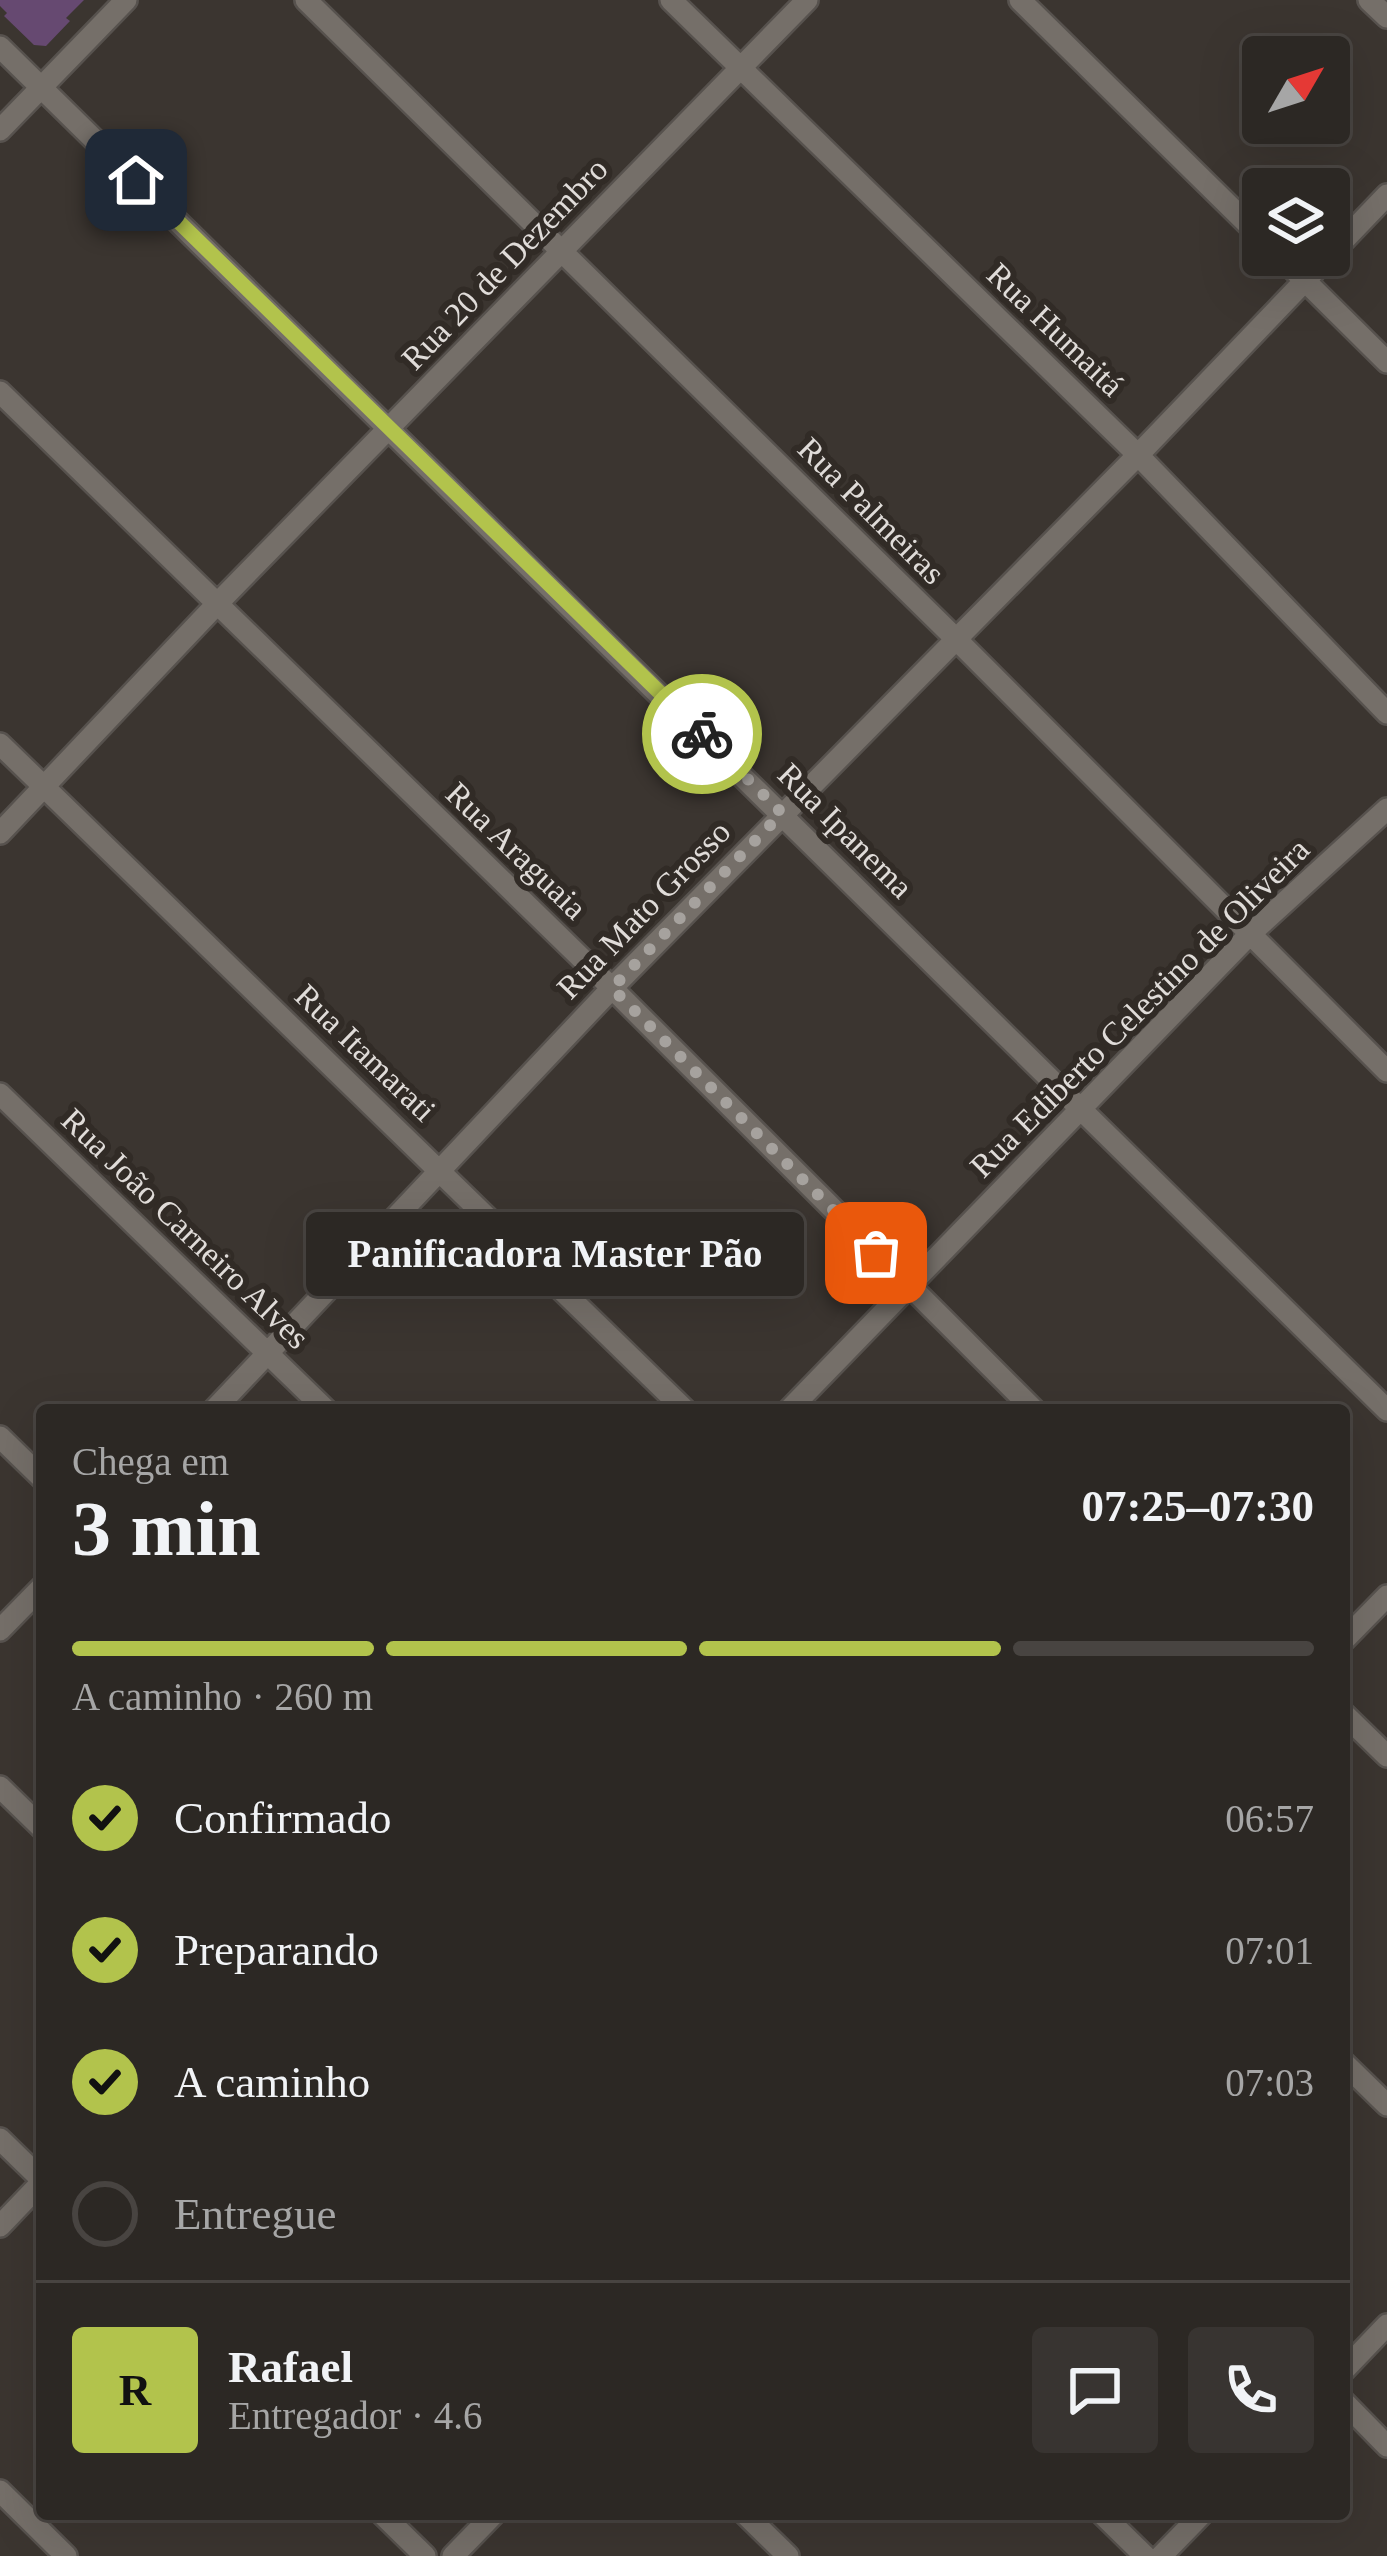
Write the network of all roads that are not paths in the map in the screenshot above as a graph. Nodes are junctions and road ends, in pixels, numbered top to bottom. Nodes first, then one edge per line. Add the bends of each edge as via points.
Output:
1 (126, 0) edge
2 (306, 0) edge
3 (671, 0) edge
4 (807, 0) edge
5 (1020, 0) edge
6 (1370, 0) edge
7 (1387, 17) edge
8 (0, 47) edge
9 (741, 66) junction
10 (41, 87) junction
11 (0, 130) edge
12 (1387, 195) edge
13 (1242, 218) edge
14 (562, 252) junction
15 (1300, 276) edge
16 (1304, 280) junction
17 (1387, 362) edge
18 (0, 392) edge
19 (389, 427) junction
20 (1138, 455) junction
21 (216, 604) junction
22 (955, 638) junction
23 (1387, 712) edge
24 (0, 744) edge
25 (43, 786) junction
26 (1387, 808) edge
27 (782, 813) junction
28 (0, 833) edge
29 (1250, 934) junction
30 (612, 988) junction
31 (1387, 1072) edge
32 (0, 1094) edge
33 (1079, 1110) junction
34 (440, 1169) junction
35 (909, 1287) junction
36 (268, 1354) junction
37 (220, 1404) edge
38 (320, 1404) edge
39 (679, 1404) edge
40 (795, 1404) edge
41 (1028, 1404) edge
42 (1387, 1410) edge
43 (0, 1438) edge
44 (36, 1472) edge
45 (36, 1593) edge
46 (1387, 1596) edge
47 (0, 1630) edge
48 (1350, 1634) edge
49 (1350, 1720) edge
50 (1387, 1756) edge
51 (0, 1787) edge
52 (36, 1822) edge
53 (1350, 2069) edge
54 (1387, 2105) edge
55 (0, 2139) edge
56 (36, 2175) edge
57 (36, 2187) edge
58 (0, 2226) edge
59 (1387, 2325) edge
60 (1350, 2364) edge
61 (1350, 2408) edge
62 (1387, 2446) edge
63 (0, 2491) edge
64 (388, 2520) edge
65 (488, 2520) edge
66 (751, 2520) edge
67 (1108, 2520) edge
68 (1196, 2520) edge
69 (65, 2556) edge
70 (424, 2556) edge
71 (453, 2556) edge
72 (788, 2556) edge
73 (1145, 2556) edge
74 (1161, 2556) edge

1 - 10 street
2 - 14 street, Rua Palmeiras
3 - 9 street, Rua Humaitá
4 - 9 street, Rua 20 de Dezembro
5 - 13 street
6 - 7 street
8 - 10 street, Rua Ipanema
9 - 14 street, Rua 20 de Dezembro
9 - 20 street, Rua Humaitá
10 - 11 street
10 - 19 street, Rua Ipanema
12 - 16 street, Rua Mato Grosso
14 - 19 street, Rua 20 de Dezembro
14 - 22 street, Rua Palmeiras
15 - 16 street
16 - 17 street
16 - 20 street, Rua Mato Grosso
18 - 21 street, Rua Araguaia
19 - 21 street, Rua 20 de Dezembro
19 - 27 street, Rua Ipanema
20 - 22 street, Rua Mato Grosso
20 - 23 street, Rua Humaitá
21 - 25 street, Rua 20 de Dezembro
21 - 30 street, Rua Araguaia
22 - 27 street, Rua Mato Grosso
22 - 29 street, Rua Palmeiras
24 - 25 street, Rua Itamarati
25 - 28 street, Rua 20 de Dezembro
25 - 34 street, Rua Itamarati
26 - 29 street, Rua Ediberto Celestino de Oliveira
27 - 30 street, Rua Mato Grosso
27 - 33 street, Rua Ipanema
29 - 31 street, Rua Palmeiras
29 - 33 street, Rua Ediberto Celestino de Oliveira
30 - 34 street, Rua Mato Grosso
30 - 35 street, Rua Araguaia
32 - 36 street, Rua João Carneiro Alves
33 - 35 street, Rua Ediberto Celestino de Oliveira
33 - 42 street, Rua Ipanema
34 - 36 street, Rua Mato Grosso
34 - 39 street, Rua Itamarati
35 - 40 street, Rua Ediberto Celestino de Oliveira
35 - 41 street, Rua Araguaia
36 - 37 street, Rua Mato Grosso
36 - 38 street, Rua João Carneiro Alves
43 - 44 street
45 - 47 street
46 - 48 street
49 - 50 street
51 - 52 street
53 - 54 street
55 - 56 street
57 - 58 street
59 - 60 street
61 - 62 street
63 - 69 street
64 - 70 street
65 - 71 street
66 - 72 street
67 - 73 street
68 - 74 street

